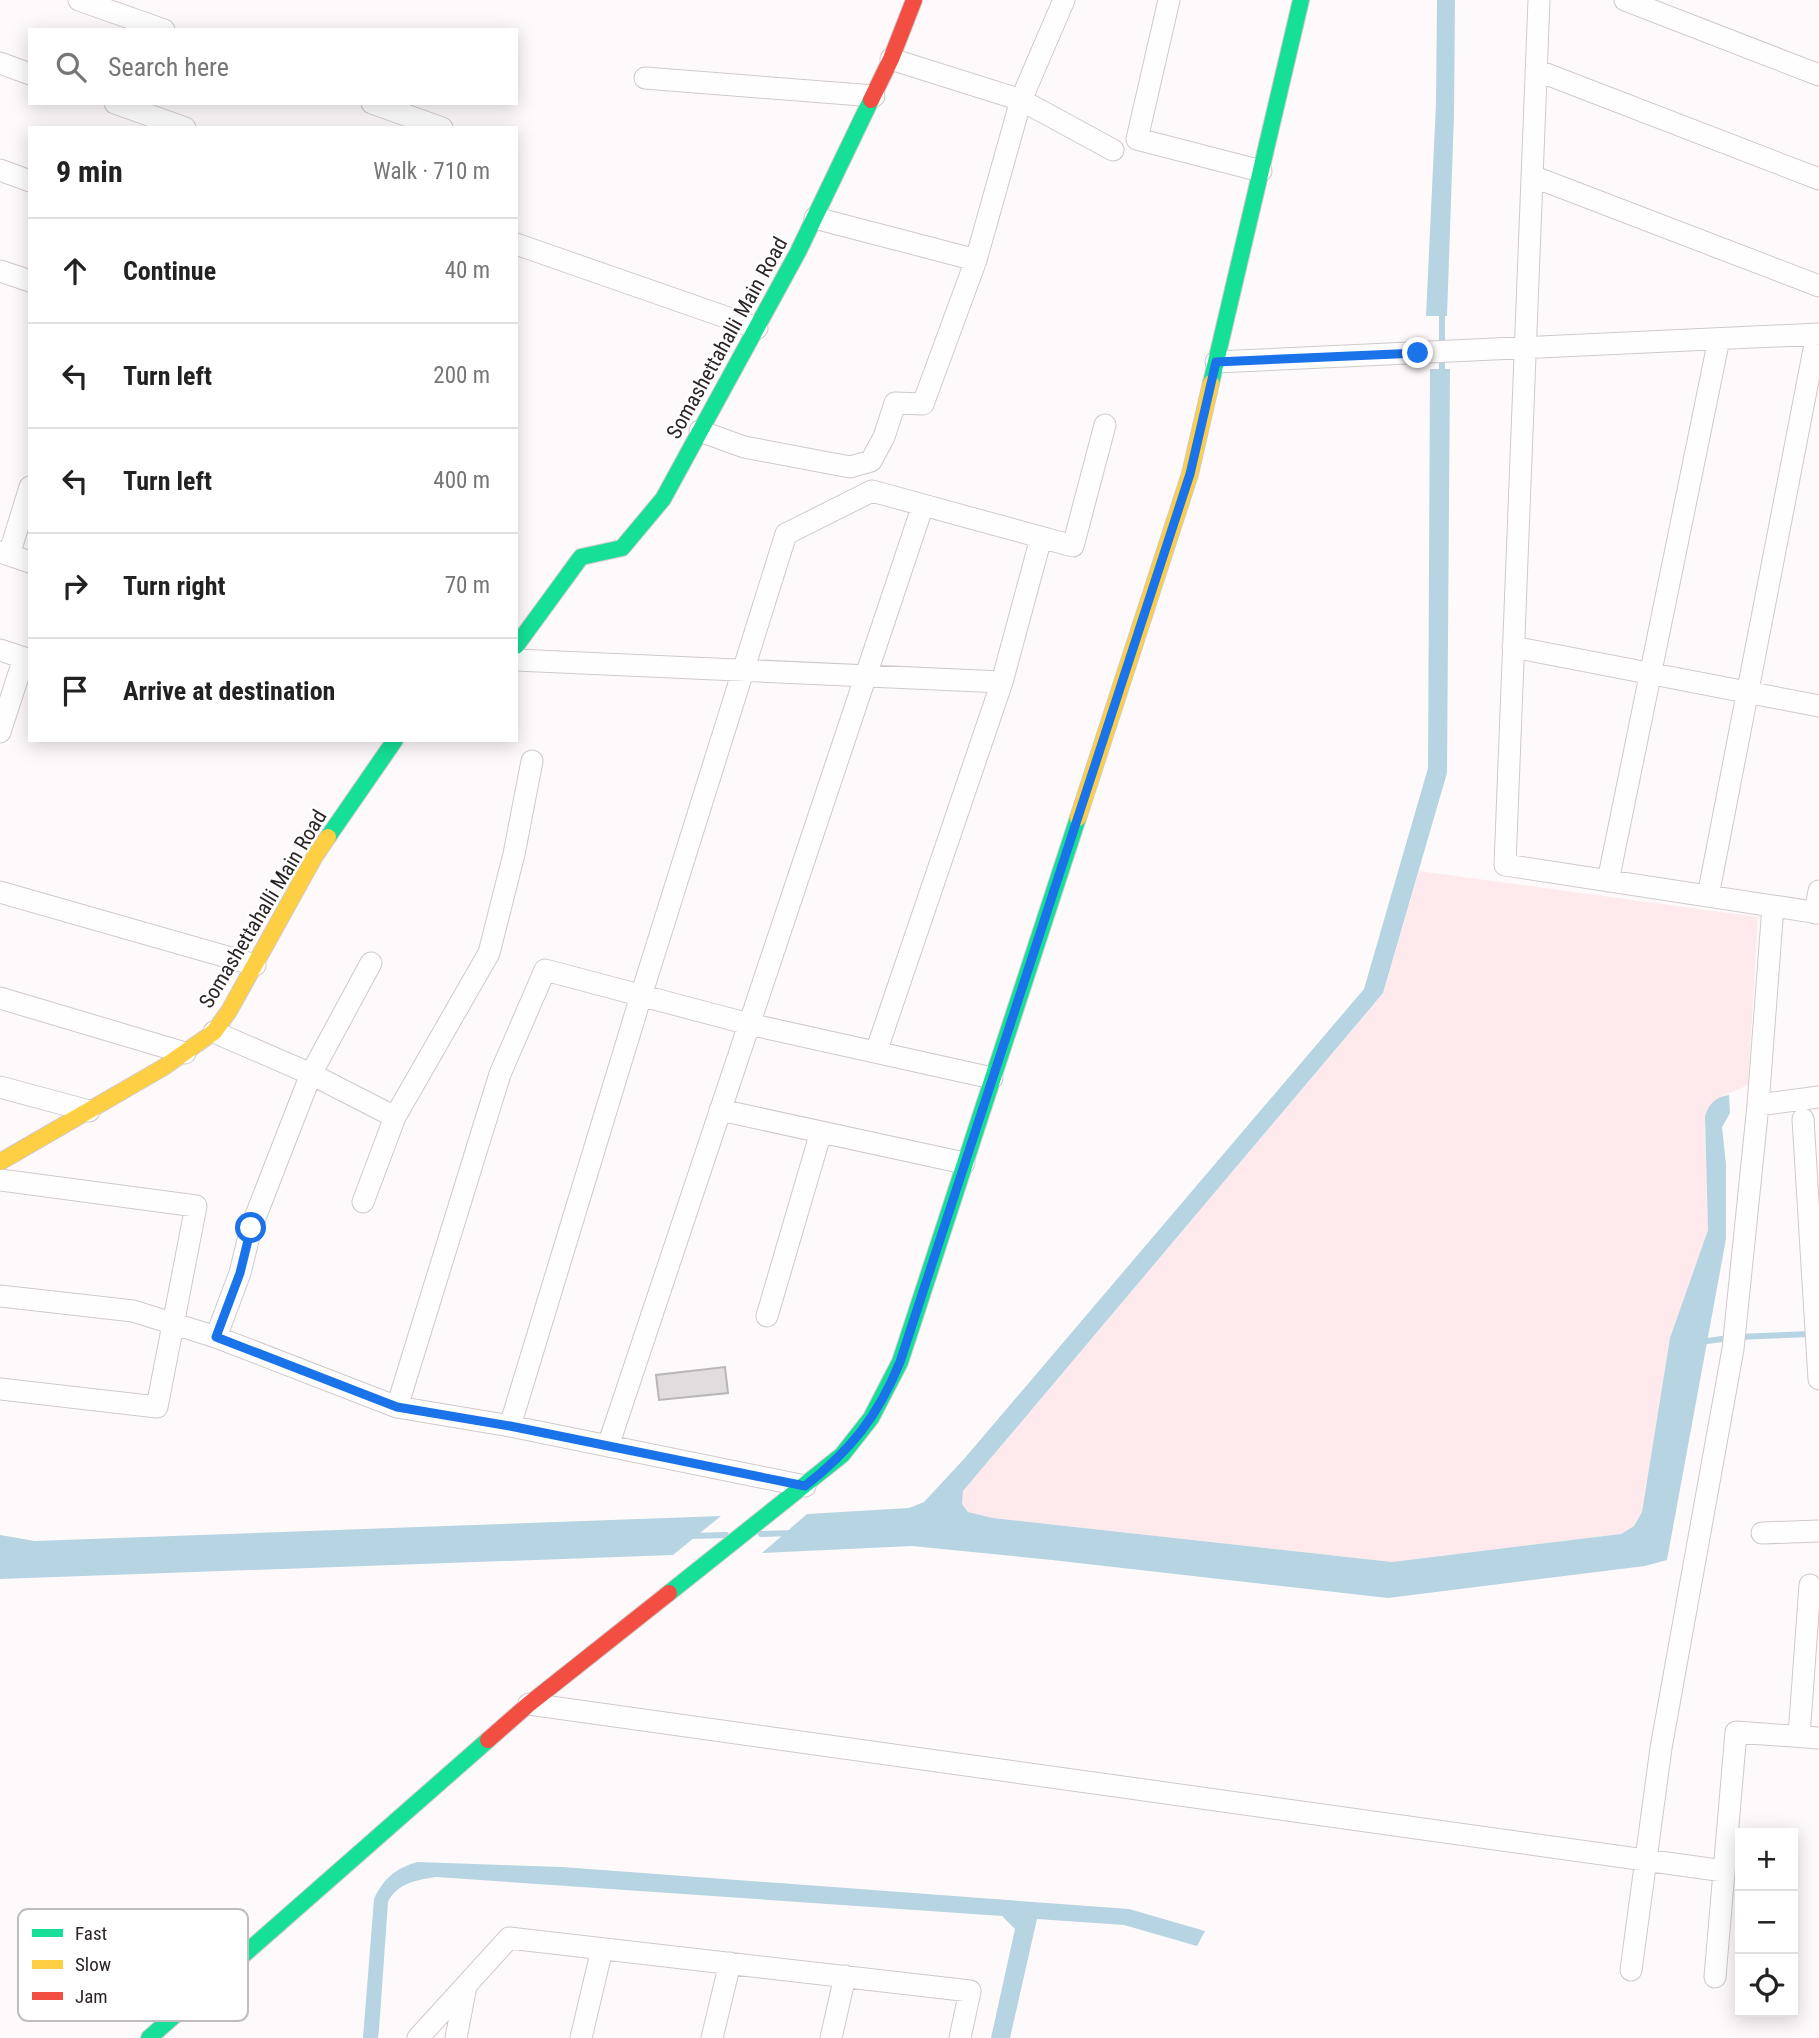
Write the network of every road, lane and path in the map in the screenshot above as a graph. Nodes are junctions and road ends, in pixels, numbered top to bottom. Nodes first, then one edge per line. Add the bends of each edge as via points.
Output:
1 (79, 0) edge
2 (914, 0) edge
3 (1064, 0) edge
4 (1169, 0) edge
5 (1301, 0) edge
6 (1539, 0) edge
7 (1625, 0) edge
8 (158, 28) edge
9 (891, 59) junction
10 (0, 63) edge
11 (1536, 70) junction
12 (28, 73) edge
13 (1819, 75) edge
14 (645, 78) dead end
15 (874, 96) junction
16 (1021, 100) junction
17 (121, 105) edge
18 (378, 105) edge
19 (179, 126) edge
20 (436, 126) edge
21 (1113, 150) dead end
22 (0, 170) edge
23 (1261, 172) junction
24 (1532, 176) junction
25 (1819, 178) edge
26 (28, 180) edge
27 (815, 218) junction
28 (518, 245) edge
29 (976, 260) junction
30 (2, 279) edge
31 (28, 282) edge
32 (1819, 286) edge
33 (757, 328) junction
34 (1818, 334) edge
35 (1719, 339) junction
36 (1525, 348) junction
37 (1216, 362) junction
38 (1105, 425) dead end
39 (700, 431) junction
40 (28, 492) edge
41 (923, 505) junction
42 (1041, 538) junction
43 (4, 553) edge
44 (28, 561) edge
45 (518, 643) edge
46 (1513, 647) junction
47 (0, 650) edge
48 (518, 660) edge
49 (743, 670) junction
50 (1651, 674) junction
51 (866, 676) junction
52 (1002, 682) junction
53 (1748, 692) junction
54 (1819, 706) edge
55 (0, 732) edge
56 (394, 742) edge
57 (532, 761) dead end
58 (1608, 881) junction
59 (1819, 891) edge
60 (0, 892) edge
61 (1709, 897) junction
62 (1773, 906) junction
63 (1817, 913) edge
64 (371, 963) dead end
65 (255, 965) junction
66 (641, 996) junction
67 (0, 998) edge
68 (749, 1024) junction
69 (214, 1032) junction
70 (876, 1052) junction
71 (185, 1053) junction
72 (311, 1074) junction
73 (992, 1078) junction
74 (0, 1087) edge
75 (1819, 1097) edge
76 (1758, 1105) junction
77 (720, 1110) junction
78 (89, 1111) junction
79 (395, 1117) junction
80 (1804, 1119) dead end
81 (821, 1132) junction
82 (0, 1161) edge
83 (964, 1163) junction
84 (0, 1180) edge
85 (363, 1202) dead end
86 (0, 1296) edge
87 (767, 1316) dead end
88 (216, 1337) junction
89 (1819, 1379) edge
90 (0, 1390) edge
91 (397, 1407) junction
92 (510, 1426) junction
93 (608, 1446) junction
94 (805, 1486) junction
95 (1819, 1531) edge
96 (1762, 1533) dead end
97 (1810, 1585) dead end
98 (529, 1704) junction
99 (1809, 1737) edge
100 (1646, 1860) junction
101 (1724, 1871) junction
102 (602, 1948) junction
103 (248, 1951) edge
104 (730, 1963) junction
105 (1631, 1970) dead end
106 (845, 1976) junction
107 (1715, 1977) dead end
108 (467, 1984) junction
109 (168, 2021) edge
110 (149, 2038) edge
111 (418, 2038) edge
112 (456, 2038) edge
113 (581, 2038) edge
114 (712, 2038) edge
115 (831, 2038) edge
116 (960, 2038) edge

1 - 8 street
2 - 9 street, Somashettahalli Main Road
3 - 16 street
4 - 23 street via 1137,139
5 - 23 street
6 - 11 street
7 - 13 street
9 - 15 street, Somashettahalli Main Road
9 - 16 street
10 - 12 street
11 - 24 street
11 - 25 street
14 - 15 street
15 - 27 street, Somashettahalli Main Road
16 - 21 street
16 - 29 street
17 - 19 street
18 - 20 street
22 - 26 street
23 - 37 street
24 - 32 street
24 - 36 street
27 - 29 street
27 - 33 street, Somashettahalli Main Road
28 - 33 street
29 - 39 street via 923,404 895,402 871,461 850,467 744,447
30 - 31 street
33 - 39 street, Somashettahalli Main Road
34 - 35 street
34 - 53 street
35 - 36 street
35 - 50 street
36 - 37 street
36 - 46 street
37 - 73 street via 1190,474
38 - 42 street via 1073,547
39 - 45 street, Somashettahalli Main Road via 663,499 622,548 581,557
40 - 43 street
41 - 42 street
41 - 49 street via 872,491 786,534
41 - 51 street
42 - 52 street
43 - 44 street
46 - 50 street
46 - 58 street via 1505,865
47 - 55 street via 24,658
48 - 49 street
49 - 51 street
49 - 66 street
50 - 53 street
50 - 58 street
51 - 52 street
51 - 68 street
52 - 70 street
53 - 54 street
53 - 61 street
56 - 65 street, Somashettahalli Main Road via 315,856
57 - 79 street via 488,953
58 - 61 street
59 - 63 street
60 - 65 street
61 - 62 street
62 - 63 street
62 - 76 street
64 - 72 street
65 - 69 street, Somashettahalli Main Road
66 - 68 street
66 - 91 street via 545,970 500,1074
66 - 92 street
67 - 71 street
68 - 70 street
68 - 77 street
69 - 71 street, Somashettahalli Main Road
69 - 72 street
70 - 73 street
71 - 78 street, Somashettahalli Main Road
72 - 79 street
72 - 88 street via 251,1228
73 - 83 street
74 - 78 street
75 - 76 street
76 - 100 street via 1733,1349 1661,1748
77 - 81 street
77 - 93 street
78 - 82 street, Somashettahalli Main Road
79 - 85 street
80 - 89 street
81 - 83 street
81 - 87 street
83 - 94 street via 891,1384 857,1439
84 - 90 street via 196,1206 158,1407
86 - 88 street via 133,1311
88 - 91 street
91 - 92 street
92 - 93 street
93 - 94 street
94 - 98 street
95 - 96 street
97 - 99 street
98 - 100 street
98 - 103 street
99 - 101 street via 1736,1732
100 - 101 street
100 - 105 street
101 - 107 street
102 - 104 street
102 - 108 street via 509,1938
102 - 113 street
104 - 106 street
104 - 114 street
106 - 115 street
106 - 116 street via 970,1991
108 - 111 street
108 - 112 street
109 - 110 street

